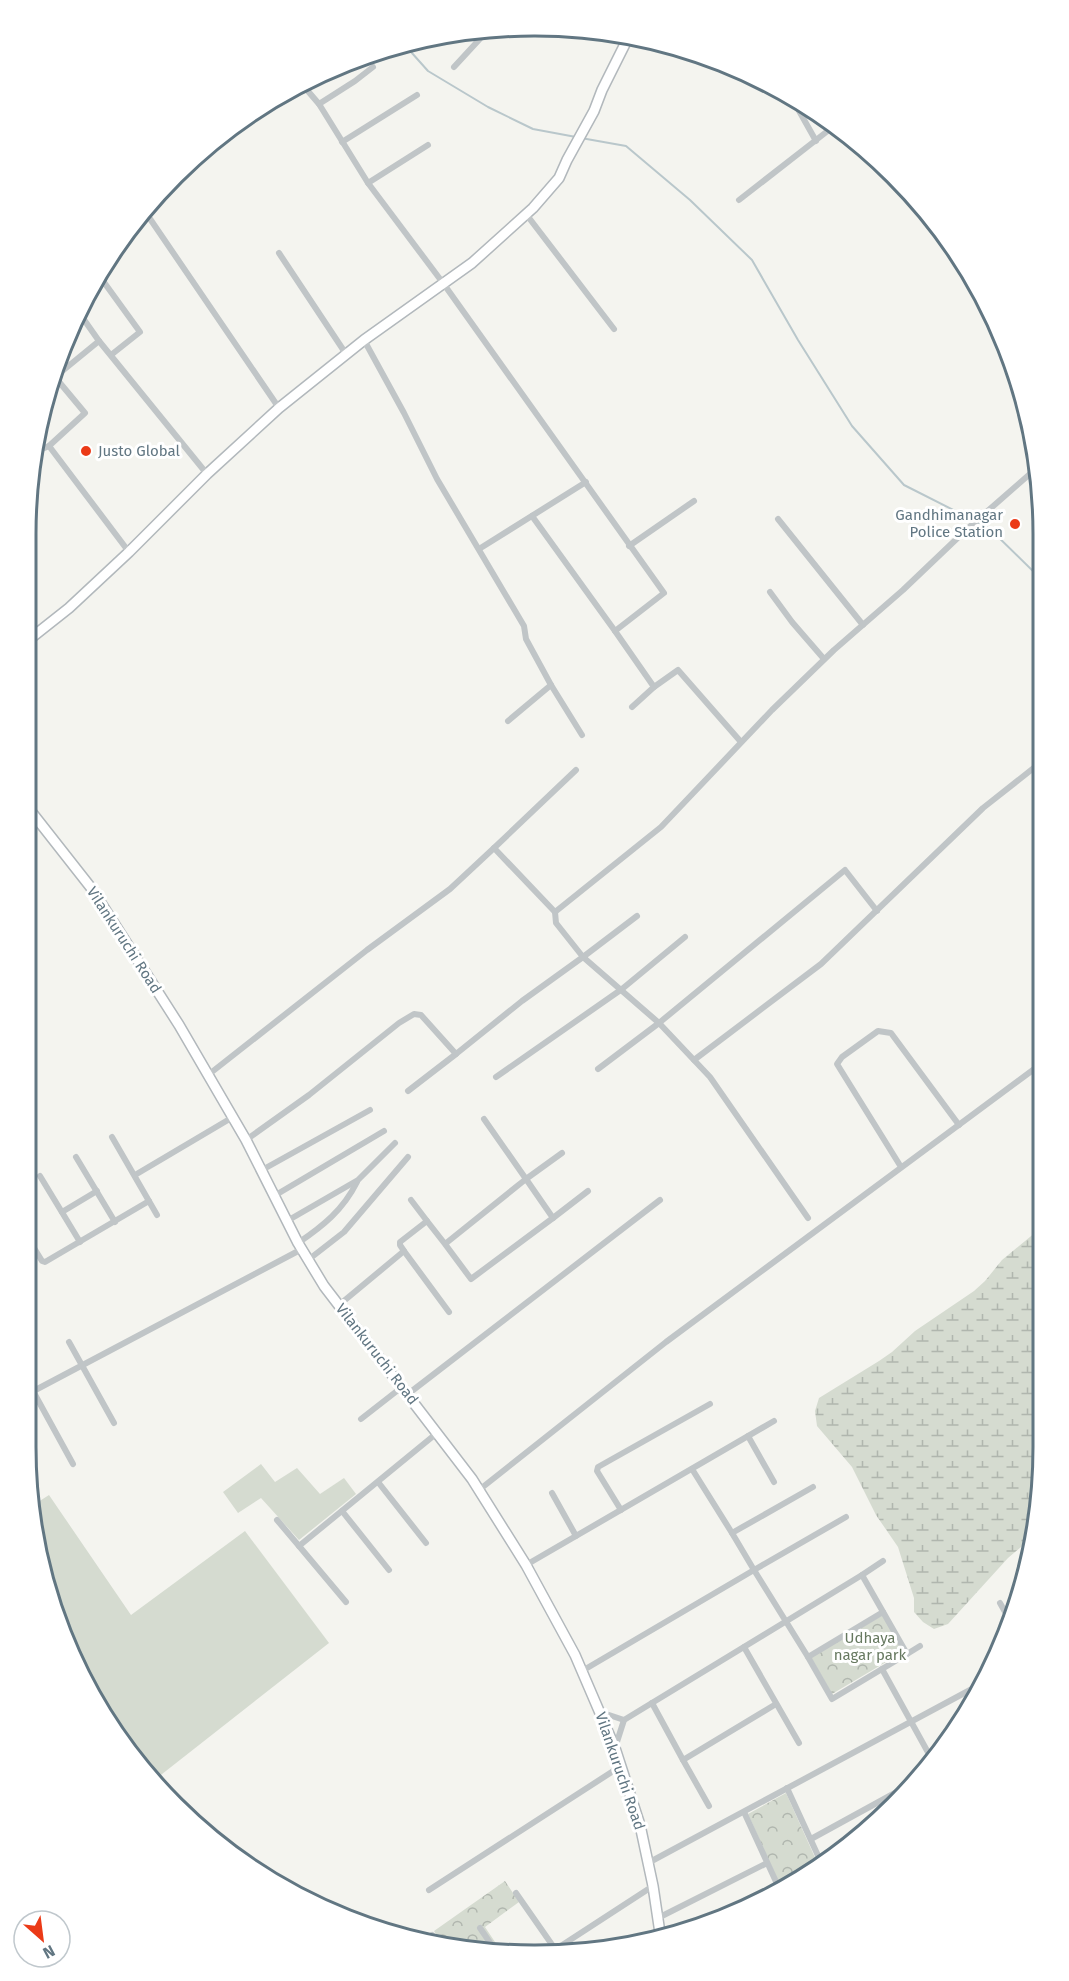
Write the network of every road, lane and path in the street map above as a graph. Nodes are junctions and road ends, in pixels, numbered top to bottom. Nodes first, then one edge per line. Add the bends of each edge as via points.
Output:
1 (479, 39) edge
2 (625, 45) edge
3 (373, 67) dead end
4 (454, 68) dead end
5 (308, 91) edge
6 (417, 94) dead end
7 (319, 104) junction
8 (800, 113) edge
9 (827, 132) edge
10 (816, 141) junction
11 (342, 142) junction
12 (428, 145) dead end
13 (368, 183) junction
14 (739, 200) dead end
15 (526, 214) junction
16 (150, 218) edge
17 (279, 254) dead end
18 (104, 283) edge
19 (443, 283) junction
20 (84, 320) edge
21 (614, 329) dead end
22 (364, 340) junction
23 (99, 341) junction
24 (346, 354) junction
25 (111, 356) junction
26 (64, 369) edge
27 (59, 383) edge
28 (279, 408) junction
29 (49, 446) junction
30 (44, 448) edge
31 (207, 474) junction
32 (1029, 474) edge
33 (586, 482) junction
34 (694, 501) dead end
35 (532, 516) junction
36 (778, 519) dead end
37 (629, 546) junction
38 (479, 549) junction
39 (129, 552) junction
40 (770, 592) dead end
41 (863, 625) junction
42 (615, 631) junction
43 (36, 634) edge
44 (824, 659) junction
45 (551, 686) junction
46 (654, 687) junction
47 (632, 707) dead end
48 (508, 721) dead end
49 (582, 735) dead end
50 (741, 742) junction
51 (1033, 769) edge
52 (576, 771) dead end
53 (36, 818) edge
54 (494, 848) junction
55 (878, 911) junction
56 (555, 912) junction
57 (637, 916) dead end
58 (685, 937) dead end
59 (583, 957) junction
60 (622, 989) junction
61 (659, 1023) junction
62 (456, 1054) junction
63 (694, 1060) junction
64 (598, 1069) dead end
65 (1033, 1070) edge
66 (208, 1075) junction
67 (496, 1077) dead end
68 (408, 1091) dead end
69 (370, 1110) dead end
70 (233, 1117) junction
71 (484, 1119) dead end
72 (959, 1125) junction
73 (384, 1131) dead end
74 (112, 1137) dead end
75 (246, 1140) junction
76 (395, 1143) dead end
77 (562, 1153) dead end
78 (408, 1156) dead end
79 (76, 1157) dead end
80 (901, 1167) junction
81 (262, 1170) junction
82 (135, 1175) junction
83 (40, 1176) dead end
84 (526, 1179) junction
85 (358, 1180) junction
86 (97, 1191) junction
87 (588, 1191) dead end
88 (274, 1196) junction
89 (411, 1200) dead end
90 (660, 1200) dead end
91 (149, 1201) junction
92 (62, 1212) junction
93 (157, 1215) dead end
94 (554, 1218) junction
95 (808, 1218) dead end
96 (287, 1221) junction
97 (427, 1221) junction
98 (115, 1222) junction
99 (80, 1242) junction
100 (446, 1244) junction
101 (300, 1246) junction
102 (36, 1251) edge
103 (404, 1251) junction
104 (308, 1260) junction
105 (339, 1305) junction
106 (449, 1312) dead end
107 (69, 1342) dead end
108 (82, 1365) junction
109 (36, 1389) edge
110 (405, 1391) junction
111 (36, 1396) edge
112 (710, 1404) dead end
113 (361, 1419) dead end
114 (774, 1421) dead end
115 (114, 1423) dead end
116 (437, 1433) junction
117 (748, 1436) junction
118 (73, 1464) dead end
119 (692, 1469) junction
120 (378, 1482) junction
121 (774, 1482) dead end
122 (813, 1487) dead end
123 (479, 1490) junction
124 (552, 1493) dead end
125 (621, 1510) junction
126 (342, 1511) junction
127 (846, 1517) dead end
128 (277, 1520) dead end
129 (732, 1533) junction
130 (576, 1536) junction
131 (426, 1543) dead end
132 (298, 1546) junction
133 (883, 1562) dead end
134 (526, 1565) junction
135 (389, 1570) dead end
136 (754, 1570) junction
137 (862, 1575) junction
138 (346, 1602) dead end
139 (1000, 1603) dead end
140 (1005, 1611) edge
141 (883, 1612) junction
142 (786, 1621) junction
143 (920, 1646) dead end
144 (744, 1647) junction
145 (907, 1654) junction
146 (808, 1657) junction
147 (882, 1669) junction
148 (582, 1671) junction
149 (969, 1691) edge
150 (652, 1703) junction
151 (776, 1704) junction
152 (600, 1712) junction
153 (624, 1720) junction
154 (911, 1722) junction
155 (799, 1743) dead end
156 (615, 1748) junction
157 (928, 1752) edge
158 (683, 1760) junction
159 (621, 1766) junction
160 (787, 1788) junction
161 (890, 1796) edge
162 (709, 1806) dead end
163 (744, 1812) junction
164 (811, 1839) junction
165 (818, 1856) edge
166 (648, 1863) junction
167 (767, 1863) junction
168 (776, 1882) edge
169 (653, 1886) junction
170 (429, 1890) dead end
171 (516, 1893) dead end
172 (657, 1918) junction
173 (480, 1928) dead end
174 (659, 1929) edge
175 (490, 1943) edge
176 (563, 1944) edge
177 (548, 1945) edge

1 - 4 street
2 - 15 main road via 559,178
3 - 7 street
5 - 7 street
6 - 11 street
7 - 11 street
8 - 10 street
9 - 10 street
10 - 14 street
11 - 13 street
12 - 13 street
13 - 19 street
15 - 19 main road via 472,263
15 - 21 street
16 - 28 street
17 - 24 street
18 - 25 street via 140,332
19 - 22 main road
19 - 33 street
20 - 23 street
22 - 24 main road
22 - 38 street via 437,479
23 - 25 street
23 - 26 street
24 - 28 main road
25 - 31 street
27 - 29 street via 85,413
28 - 31 main road
29 - 30 street
29 - 39 street
31 - 39 main road
32 - 41 street
33 - 35 street
33 - 37 street
34 - 37 street
35 - 38 street
35 - 42 street
36 - 41 street
37 - 42 street via 664,592
38 - 45 street via 524,626 526,639
39 - 43 main road
40 - 44 street
41 - 44 street
42 - 46 street
44 - 50 street
45 - 48 street
45 - 49 street
46 - 47 street
46 - 50 street via 678,670
50 - 56 street via 661,827
51 - 55 street via 983,808
52 - 54 street
53 - 66 main road, Vilankuruchi Road via 92,889
54 - 56 street
54 - 66 street via 450,889
55 - 61 street via 846,870
55 - 63 street via 820,964
56 - 59 street via 556,923
57 - 59 street
58 - 60 street
59 - 60 street
59 - 62 street
60 - 61 street
60 - 67 street
61 - 63 street
61 - 64 street
62 - 68 street
62 - 75 street via 421,1015 414,1014
63 - 95 street via 711,1077
65 - 72 street
66 - 70 main road, Vilankuruchi Road
69 - 81 street
70 - 75 main road, Vilankuruchi Road
70 - 82 street
71 - 84 street
72 - 80 street
72 - 80 street via 891,1033 878,1031 842,1057 837,1064
73 - 88 street
74 - 82 street
75 - 81 main road, Vilankuruchi Road
76 - 85 street
77 - 84 street
78 - 104 street via 344,1232
79 - 86 street
80 - 123 street via 666,1342
81 - 88 main road, Vilankuruchi Road
82 - 91 street
83 - 92 street
84 - 94 street
84 - 100 street
85 - 96 street
85 - 101 street via 326,1224
86 - 92 street
86 - 98 street
87 - 94 street
88 - 96 main road, Vilankuruchi Road
89 - 97 street
90 - 110 street
91 - 93 street
91 - 98 street
92 - 99 street
94 - 100 street via 471,1279
96 - 101 main road, Vilankuruchi Road
97 - 100 street
97 - 103 street via 400,1242
98 - 99 street
99 - 102 street via 45,1262
101 - 104 main road, Vilankuruchi Road
101 - 108 street
103 - 105 street
103 - 106 street
104 - 105 main road, Vilankuruchi Road
105 - 110 main road, Vilankuruchi Road
107 - 108 street
108 - 109 street
108 - 115 street
110 - 113 street
110 - 116 main road, Vilankuruchi Road
111 - 118 street
112 - 125 street via 598,1467 597,1472
114 - 117 street
116 - 120 street
116 - 123 main road, Vilankuruchi Road
117 - 119 street
117 - 121 street
119 - 125 street
119 - 129 street
120 - 126 street
120 - 131 street
122 - 129 street
123 - 134 main road, Vilankuruchi Road
124 - 130 street
125 - 130 street
126 - 132 street
126 - 135 street
127 - 136 street
128 - 132 street
129 - 136 street
130 - 134 street
132 - 138 street
133 - 137 street
134 - 148 main road, Vilankuruchi Road
136 - 142 street
136 - 148 street
137 - 141 street
137 - 142 street
139 - 140 street
141 - 145 street
141 - 146 street
142 - 144 street
142 - 146 street
143 - 145 street
144 - 150 street
144 - 151 street
145 - 147 street
146 - 147 street via 832,1699
147 - 154 street
148 - 152 main road, Vilankuruchi Road
149 - 154 street
150 - 153 street
150 - 158 street
151 - 155 street
151 - 158 street
152 - 153 street
152 - 156 main road, Vilankuruchi Road
153 - 156 street
154 - 157 street
154 - 160 street
156 - 159 main road, Vilankuruchi Road
158 - 162 street
159 - 166 main road, Vilankuruchi Road
159 - 170 street
160 - 163 street
160 - 164 street
161 - 164 street
163 - 166 street
163 - 167 street
164 - 165 street
166 - 169 main road, Vilankuruchi Road
167 - 168 street
167 - 172 street
169 - 172 main road, Vilankuruchi Road
169 - 176 street
171 - 177 street
172 - 174 main road, Vilankuruchi Road
173 - 175 street

